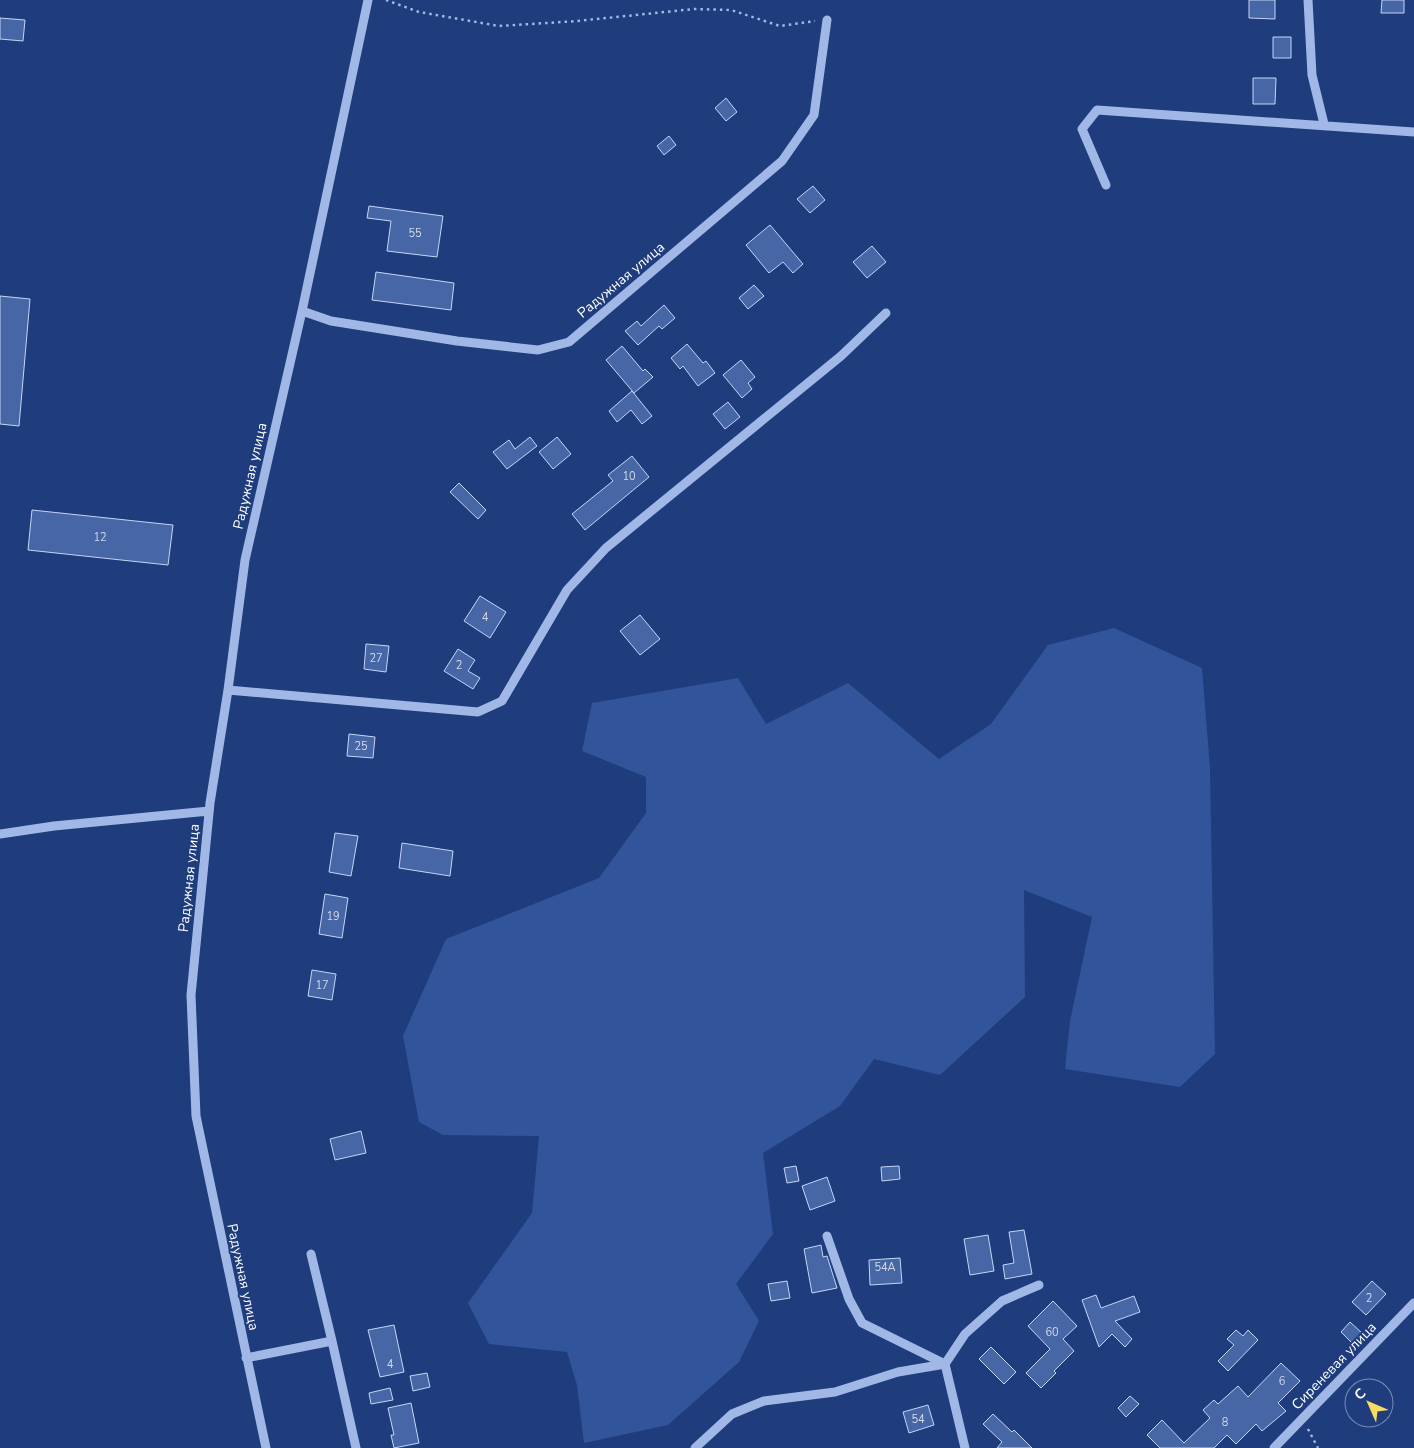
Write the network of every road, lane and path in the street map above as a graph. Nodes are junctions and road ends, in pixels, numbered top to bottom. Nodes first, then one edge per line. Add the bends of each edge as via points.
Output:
1 (368, 0) edge
2 (386, 0) edge
3 (1308, 0) edge
4 (827, 20) joint
5 (1324, 124) junction
6 (1414, 132) edge
7 (1106, 185) dead end
8 (302, 312) junction
9 (886, 313) dead end
10 (228, 690) junction
11 (209, 811) junction
12 (0, 834) edge
13 (826, 1236) dead end
14 (311, 1254) dead end
15 (1039, 1284) dead end
16 (1414, 1304) edge
17 (332, 1341) junction
18 (246, 1358) junction
19 (946, 1364) junction
20 (1304, 1417) junction
21 (266, 1448) edge
22 (356, 1448) edge
23 (695, 1448) edge
24 (964, 1448) edge
25 (1274, 1448) edge
26 (1318, 1448) edge

1 - 8 street, Радужная улица
2 - 4 path via 418,12 499,26 694,9 731,10 780,26
3 - 5 street via 1312,76
4 - 8 street, Радужная улица via 814,115 782,161 569,342 538,350 457,341 331,320
5 - 6 street
5 - 7 street via 1097,110 1082,129
8 - 10 street, Радужная улица via 245,560
9 - 10 street via 841,356 606,548 567,590 502,700 478,712
10 - 11 street, Радужная улица
11 - 12 street
11 - 18 street, Радужная улица via 191,996 196,1116
13 - 19 street via 849,1299 862,1323
14 - 17 street
15 - 19 street via 1002,1301 965,1334
16 - 20 street, Сиреневая улица
17 - 18 street
17 - 22 street
18 - 21 street, Радужная улица
19 - 23 street via 898,1372 835,1392 764,1401 732,1414
19 - 24 street
20 - 25 street, Сиреневая улица
20 - 26 path

